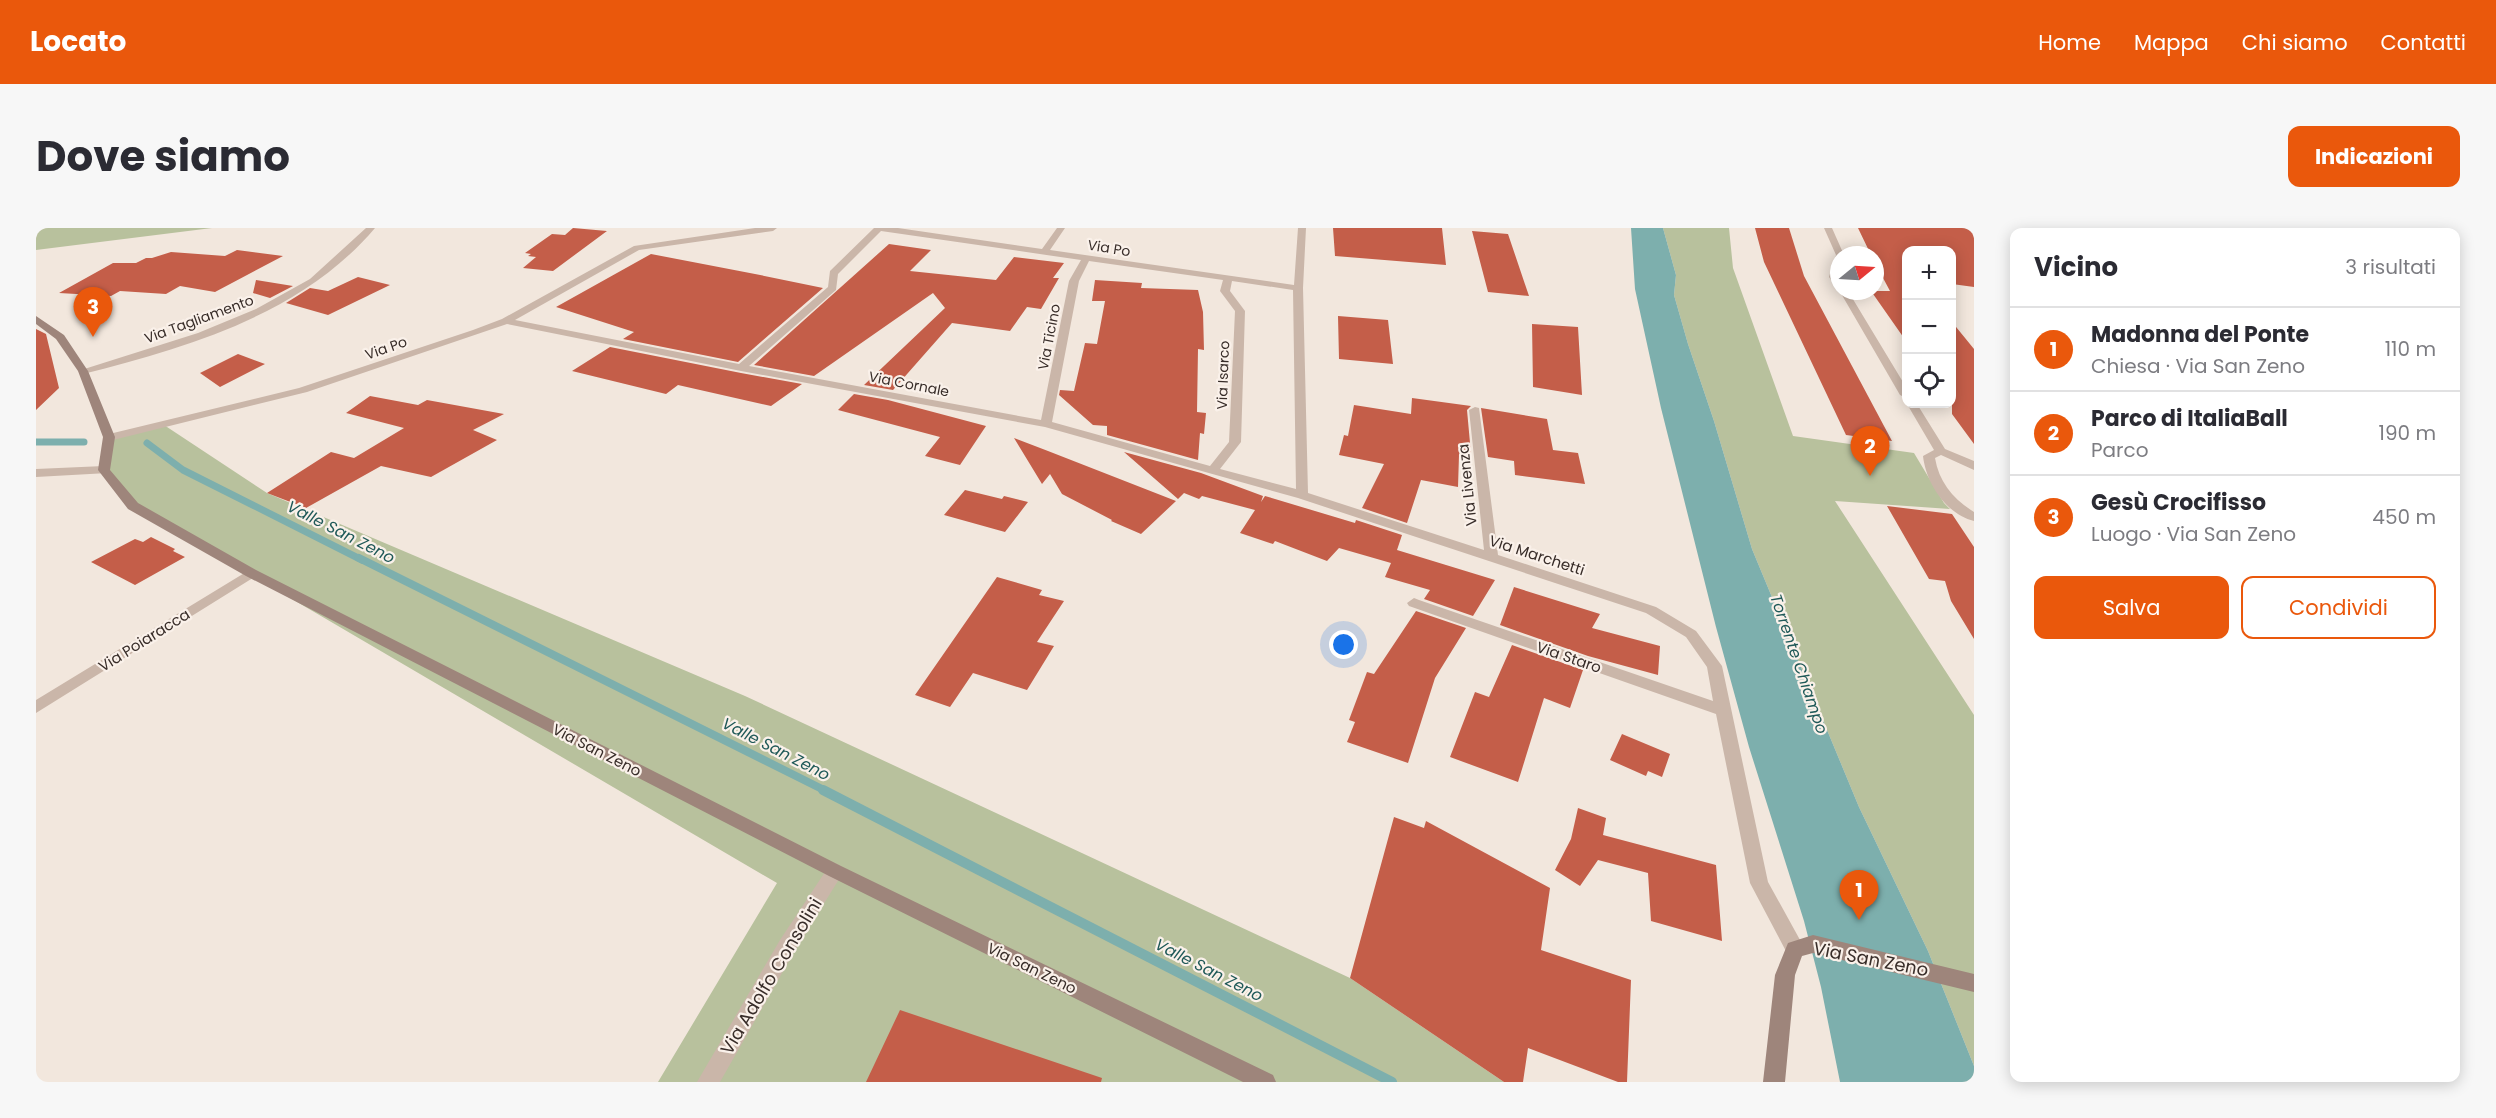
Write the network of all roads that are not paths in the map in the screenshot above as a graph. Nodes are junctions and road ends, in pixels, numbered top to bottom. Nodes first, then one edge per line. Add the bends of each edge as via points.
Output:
1 (371, 228) edge
2 (773, 228) edge
3 (880, 228) edge
4 (1061, 228) edge
5 (1302, 228) edge
6 (1828, 228) edge
7 (666, 232) dead end
8 (656, 243) junction
9 (1835, 246) edge
10 (1045, 251) junction
11 (1086, 258) junction
12 (1228, 279) junction
13 (1298, 288) junction
14 (1848, 300) edge
15 (36, 320) edge
16 (506, 321) junction
17 (741, 368) junction
18 (82, 371) junction
19 (1902, 388) edge
20 (1914, 408) edge
21 (1475, 410) dead end
22 (1046, 424) junction
23 (109, 437) junction
24 (1941, 452) junction
25 (1974, 466) edge
26 (104, 470) junction
27 (1213, 470) junction
28 (36, 473) edge
29 (1302, 495) junction
30 (1974, 518) edge
31 (1491, 557) junction
32 (251, 573) junction
33 (1414, 603) dead end
34 (36, 707) edge
35 (1723, 710) junction
36 (835, 871) junction
37 (1804, 946) junction
38 (1974, 983) edge
39 (708, 1082) edge
40 (1265, 1082) edge
41 (1774, 1082) edge

1 - 18 street, Via Tagliamento via 314,281 261,312
2 - 8 street, Via Po
3 - 10 street, Via Po
3 - 17 street, Via Po via 833,273 833,288
4 - 10 street
5 - 13 street
6 - 9 street
7 - 8 street, Via Po
8 - 16 street, Via Po via 637,248
10 - 11 street, Via Po
11 - 12 street, Via Po
11 - 22 street, Via Ticino via 1074,281
12 - 13 street, Via Po
12 - 27 street, Via Isarco via 1225,291 1240,311 1235,442
13 - 29 street
14 - 19 street
15 - 18 street via 60,337
16 - 17 street, Via Cornale
16 - 23 street, Via Po via 303,390
17 - 22 street, Via Cornale
18 - 23 street
20 - 24 street
21 - 31 street, Via Livenza
22 - 27 street, Via Cornale
23 - 26 street
24 - 25 street
24 - 30 street via 1929,456 1929,469 1954,506
26 - 28 street
26 - 32 street, Via San Zeno via 133,506
27 - 29 street, Via Cornale
29 - 31 street, Via Marchetti
31 - 35 street, Via Marchetti via 1651,610 1691,634 1714,666
32 - 34 street, Via Poiaracca
32 - 36 street, Via San Zeno
33 - 35 street, Via Staro
35 - 37 street, Via Marchetti via 1759,884
36 - 39 street, Via Adolfo Consolini
36 - 40 street, Via San Zeno
37 - 38 street, Via San Zeno
37 - 41 street, Via San Zeno via 1785,975

